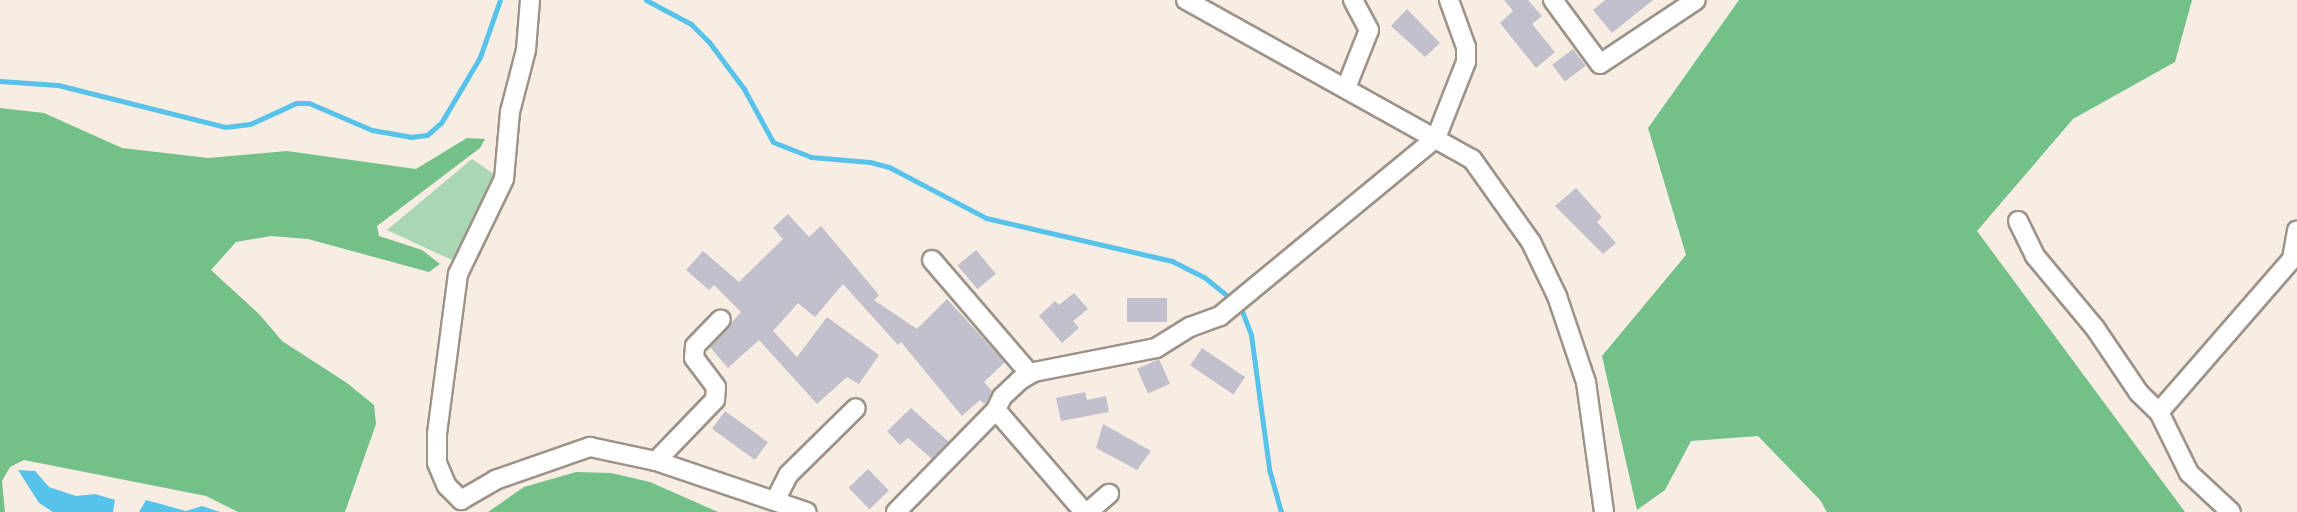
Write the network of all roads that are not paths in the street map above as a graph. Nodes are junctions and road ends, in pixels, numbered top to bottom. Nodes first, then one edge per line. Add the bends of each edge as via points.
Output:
1 (530, 0) edge
2 (1186, 0) edge
3 (1353, 0) edge
4 (1449, 0) edge
5 (1552, 0) edge
6 (1689, 2) edge
7 (1346, 88) junction
8 (1436, 138) junction
9 (2018, 221) dead end
10 (2297, 230) edge
11 (932, 260) dead end
12 (721, 319) dead end
13 (1030, 374) junction
14 (856, 408) dead end
15 (996, 410) junction
16 (2159, 412) junction
17 (656, 461) junction
18 (1109, 494) dead end
19 (776, 499) junction
20 (456, 506) edge
21 (807, 512) edge
22 (896, 512) edge
23 (1086, 512) edge
24 (1604, 512) edge
25 (2231, 512) edge

1 - 20 street via 526,50 510,112 504,179 458,274 437,434 437,463
2 - 7 street
3 - 7 street via 1370,30
4 - 8 street via 1466,47 1466,63
5 - 6 street via 1600,64
7 - 8 street
8 - 13 street via 1220,316 1190,327 1156,348
8 - 24 street via 1472,159 1498,191 1532,242 1557,296 1586,382
9 - 16 street via 2035,256 2095,328 2139,393
10 - 16 street via 2292,259
11 - 13 street
12 - 17 street via 695,346 694,357 716,387 715,400
13 - 15 street via 1002,397
14 - 19 street via 789,475
15 - 22 street
15 - 23 street
16 - 25 street via 2189,473
17 - 19 street
17 - 20 street via 590,447 495,480
18 - 23 street
19 - 21 street

